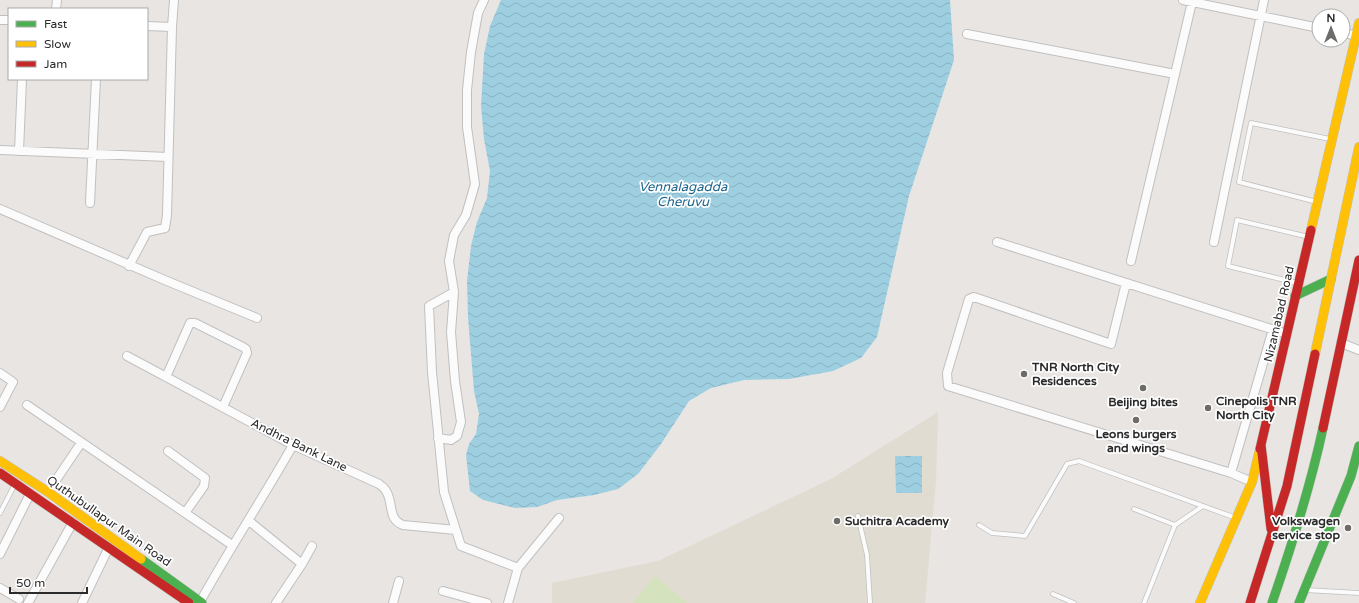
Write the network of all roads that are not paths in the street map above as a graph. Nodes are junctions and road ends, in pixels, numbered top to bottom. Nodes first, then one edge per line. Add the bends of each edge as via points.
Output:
1 (174, 0) edge
2 (484, 0) edge
3 (1183, 0) edge
4 (1264, 0) edge
5 (1192, 2) junction
6 (1262, 17) junction
7 (1359, 23) edge
8 (148, 26) edge
9 (1311, 26) edge
10 (172, 27) junction
11 (967, 34) dead end
12 (1358, 36) edge
13 (1175, 74) junction
14 (22, 80) edge
15 (96, 80) edge
16 (1332, 140) junction
17 (1359, 146) edge
18 (0, 150) edge
19 (19, 151) junction
20 (92, 154) junction
21 (168, 157) junction
22 (1317, 202) junction
23 (90, 203) dead end
24 (0, 209) edge
25 (1309, 237) junction
26 (997, 242) dead end
27 (1214, 242) dead end
28 (1359, 260) edge
29 (1131, 261) dead end
30 (129, 266) junction
31 (1331, 279) junction
32 (1126, 283) junction
33 (1298, 283) junction
34 (454, 292) junction
35 (1295, 296) junction
36 (257, 318) dead end
37 (1273, 329) junction
38 (1287, 334) junction
39 (1341, 343) junction
40 (1359, 350) edge
41 (127, 356) dead end
42 (0, 373) edge
43 (166, 377) junction
44 (27, 406) dead end
45 (0, 407) edge
46 (223, 407) junction
47 (438, 438) junction
48 (81, 443) junction
49 (293, 445) junction
50 (1261, 445) junction
51 (1359, 446) edge
52 (168, 451) dead end
53 (0, 461) edge
54 (0, 473) edge
55 (1231, 473) junction
56 (1252, 482) junction
57 (16, 484) junction
58 (48, 492) junction
59 (30, 494) junction
60 (1203, 506) junction
61 (1134, 509) dead end
62 (0, 513) edge
63 (185, 513) junction
64 (858, 516) dead end
65 (559, 518) dead end
66 (1236, 518) junction
67 (249, 521) junction
68 (73, 522) junction
69 (979, 525) dead end
70 (1175, 525) junction
71 (456, 530) junction
72 (1272, 536) junction
73 (3, 540) edge
74 (232, 545) junction
75 (312, 546) dead end
76 (108, 549) junction
77 (0, 554) edge
78 (302, 564) junction
79 (518, 568) junction
80 (399, 581) dead end
81 (0, 588) edge
82 (1304, 590) junction
83 (443, 591) dead end
84 (1359, 593) edge
85 (1053, 594) dead end
86 (19, 599) dead end
87 (201, 602) edge
88 (28, 603) edge
89 (82, 603) edge
90 (189, 603) edge
91 (276, 603) edge
92 (393, 603) edge
93 (487, 603) edge
94 (508, 603) edge
95 (870, 603) edge
96 (1074, 603) edge
97 (1144, 603) edge
98 (1200, 603) edge
99 (1250, 603) edge
100 (1272, 603) edge
101 (1299, 603) edge

1 - 10 street
2 - 34 street via 478,13 467,90 467,127 475,184 466,215 454,235 451,283
3 - 5 street
4 - 6 street
5 - 6 street
5 - 13 street
6 - 9 street
6 - 27 street
7 - 12 main road, Nizamabad Road
8 - 10 street
10 - 21 street
11 - 13 street
12 - 16 main road, Nizamabad Road
13 - 29 street
14 - 19 street
15 - 20 street
16 - 22 main road, Nizamabad Road
16 - 22 lane via 1251,123 1239,182
17 - 31 main road
18 - 19 street
19 - 20 street
20 - 21 street
20 - 23 street
21 - 30 street via 165,228 147,232
22 - 25 main road, Nizamabad Road
24 - 30 street
25 - 33 main road, Nizamabad Road
25 - 33 lane via 1238,220 1228,266
26 - 32 street
28 - 39 main road
30 - 36 street
31 - 35 main road
31 - 72 main road via 1287,486
32 - 37 street
32 - 55 street via 1111,344 974,297 969,299 947,373 948,386
33 - 35 main road, Nizamabad Road
34 - 47 street via 429,306
34 - 47 street via 451,332 461,422 457,436 451,440
35 - 38 main road, Nizamabad Road
37 - 38 street
37 - 55 street
38 - 50 main road, Nizamabad Road
39 - 40 street
39 - 100 main road via 1316,461 1293,543
41 - 43 street, Andhra Bank Lane
42 - 45 street via 12,382
43 - 46 street, Andhra Bank Lane
43 - 46 street via 190,323 195,322 246,349 247,353
44 - 48 street
46 - 49 street, Andhra Bank Lane
47 - 71 street via 444,492
48 - 58 street
48 - 63 street
49 - 67 street
49 - 71 street, Andhra Bank Lane via 379,484 387,492 396,522 403,525
50 - 56 main road, Nizamabad Road
50 - 72 main road
51 - 82 main road via 1351,476
52 - 63 street via 205,478 204,486
53 - 58 main road, Quthubullapur Main Road
54 - 57 main road, Quthubullapur Main Road
55 - 56 street
56 - 66 main road, Nizamabad Road
57 - 59 main road, Quthubullapur Main Road
57 - 62 lane
58 - 87 main road, Quthubullapur Main Road
59 - 68 main road, Quthubullapur Main Road
59 - 73 street
60 - 66 lane
60 - 69 lane via 1079,461 1067,464 1025,536 992,533
60 - 70 lane
61 - 70 lane
63 - 74 street
64 - 95 lane via 867,555
65 - 79 street
66 - 98 main road, Nizamabad Road
67 - 74 street
67 - 78 street
68 - 76 main road, Quthubullapur Main Road
68 - 88 street
70 - 97 lane
71 - 79 street via 461,546
72 - 99 main road
73 - 77 street
74 - 87 street
75 - 78 street
76 - 89 street
76 - 90 main road, Quthubullapur Main Road
78 - 91 street
79 - 94 street
80 - 92 street
81 - 86 street
82 - 84 lane
82 - 101 main road
83 - 93 street
85 - 96 lane

